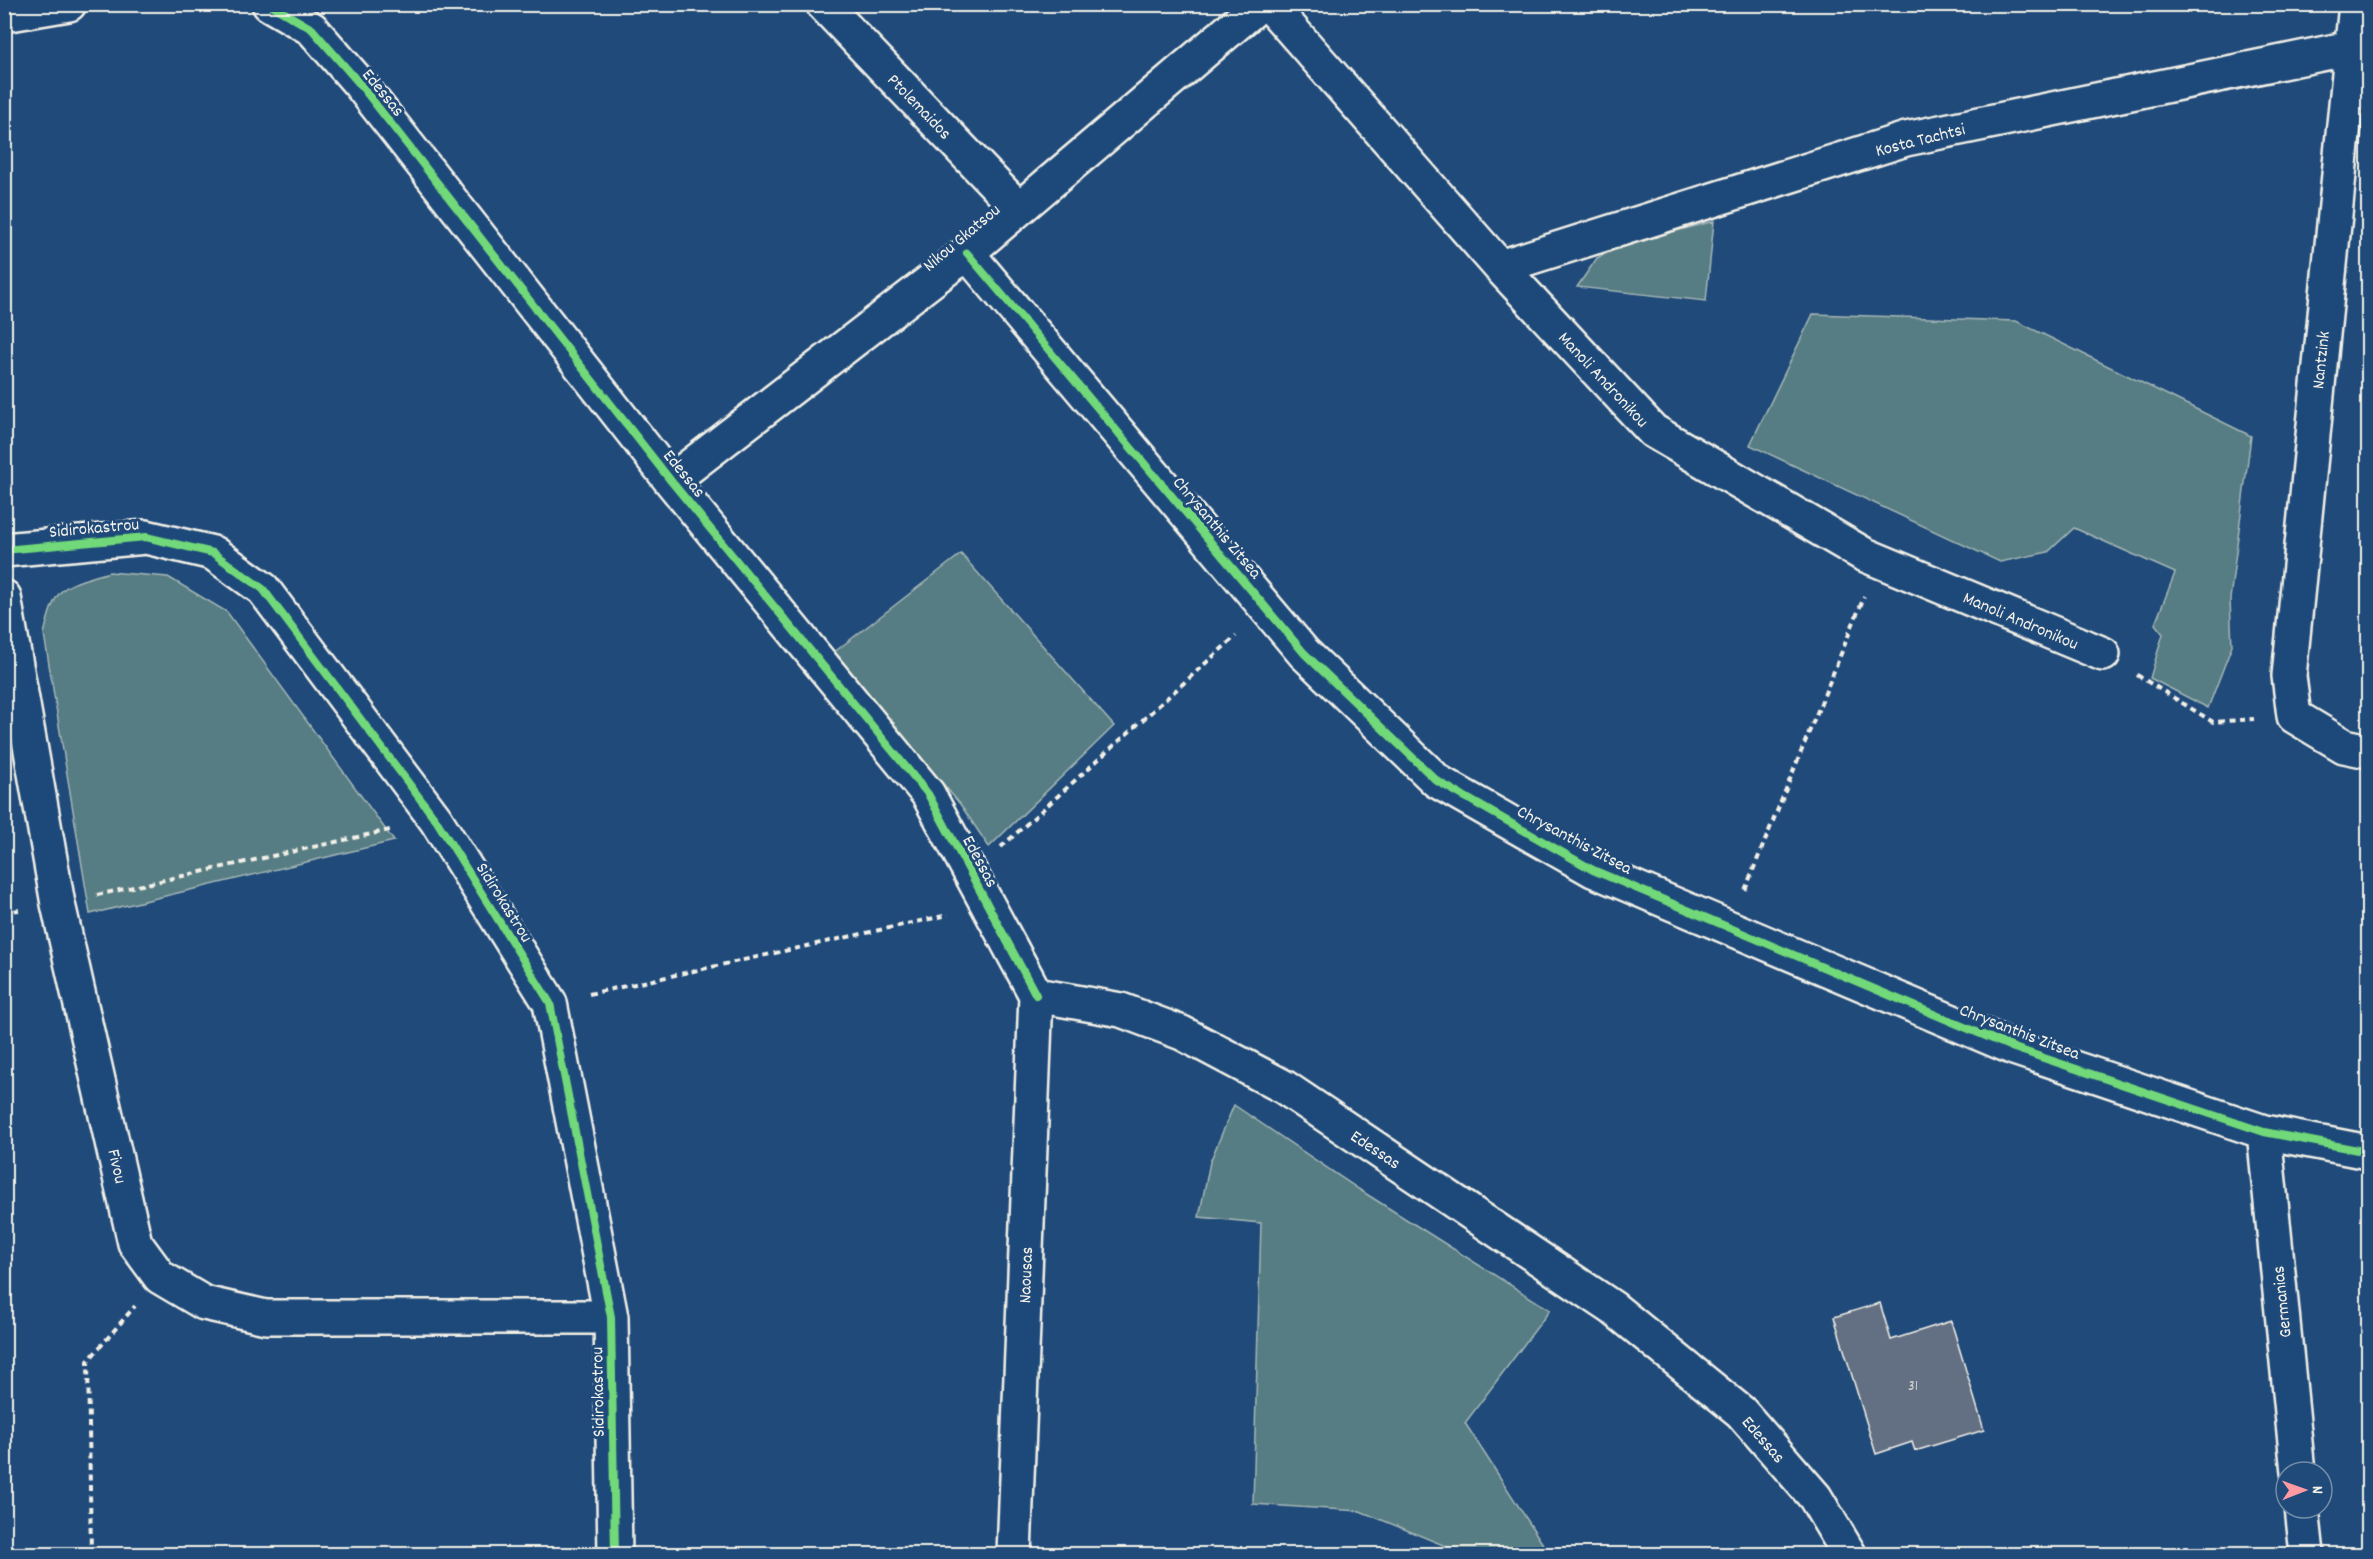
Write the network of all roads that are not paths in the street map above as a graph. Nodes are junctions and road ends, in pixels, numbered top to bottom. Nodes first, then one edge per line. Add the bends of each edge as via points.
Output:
1 (69, 4) edge
2 (269, 4) edge
3 (823, 4) edge
4 (1260, 4) edge
5 (1269, 4) edge
6 (2356, 4) edge
7 (4, 15) edge
8 (2350, 48) junction
9 (1018, 208) junction
10 (968, 253) junction
11 (1500, 267) junction
12 (671, 481) junction
13 (4, 550) edge
14 (4, 597) edge
15 (2103, 654) road end
16 (2368, 751) edge
17 (1036, 995) junction
18 (2264, 1132) junction
19 (2368, 1152) edge
20 (611, 1317) junction
21 (2297, 1460) edge
22 (2303, 1520) edge
23 (615, 1554) edge
24 (1014, 1554) edge
25 (1849, 1554) edge
26 (2307, 1554) edge

1 - 7 street
2 - 12 street, Edessas via 312,29 351,74
3 - 9 street, Ptolemaidos
4 - 9 street, Nikou Gkatsou
5 - 11 street, Manoli Andronikou
6 - 8 street, Nantzink
8 - 11 street, Kosta Tachtsi via 1906,140
8 - 16 street, Nantzink via 2289,676 2294,716 2344,746
9 - 10 street, Nikou Gkatsou
10 - 12 street, Nikou Gkatsou
10 - 18 street, Chrysanthis Zitsea via 1304,653 1437,781 1593,870 2014,1047
11 - 15 street, Manoli Andronikou via 1653,431 1863,554
12 - 17 street, Edessas via 928,794
13 - 20 street, Sidirokastrou via 146,537 213,553 263,589 436,820 550,1003
14 - 20 street, Fivou via 58,904 135,1243 160,1277 204,1303 266,1317
17 - 24 street, Naousas
17 - 25 street, Edessas via 1121,1010 1182,1033 1284,1087 1613,1308 1741,1412 1815,1497
18 - 19 street, Chrysanthis Zitsea
18 - 21 street, Germanias
20 - 23 street, Sidirokastrou
22 - 26 street

